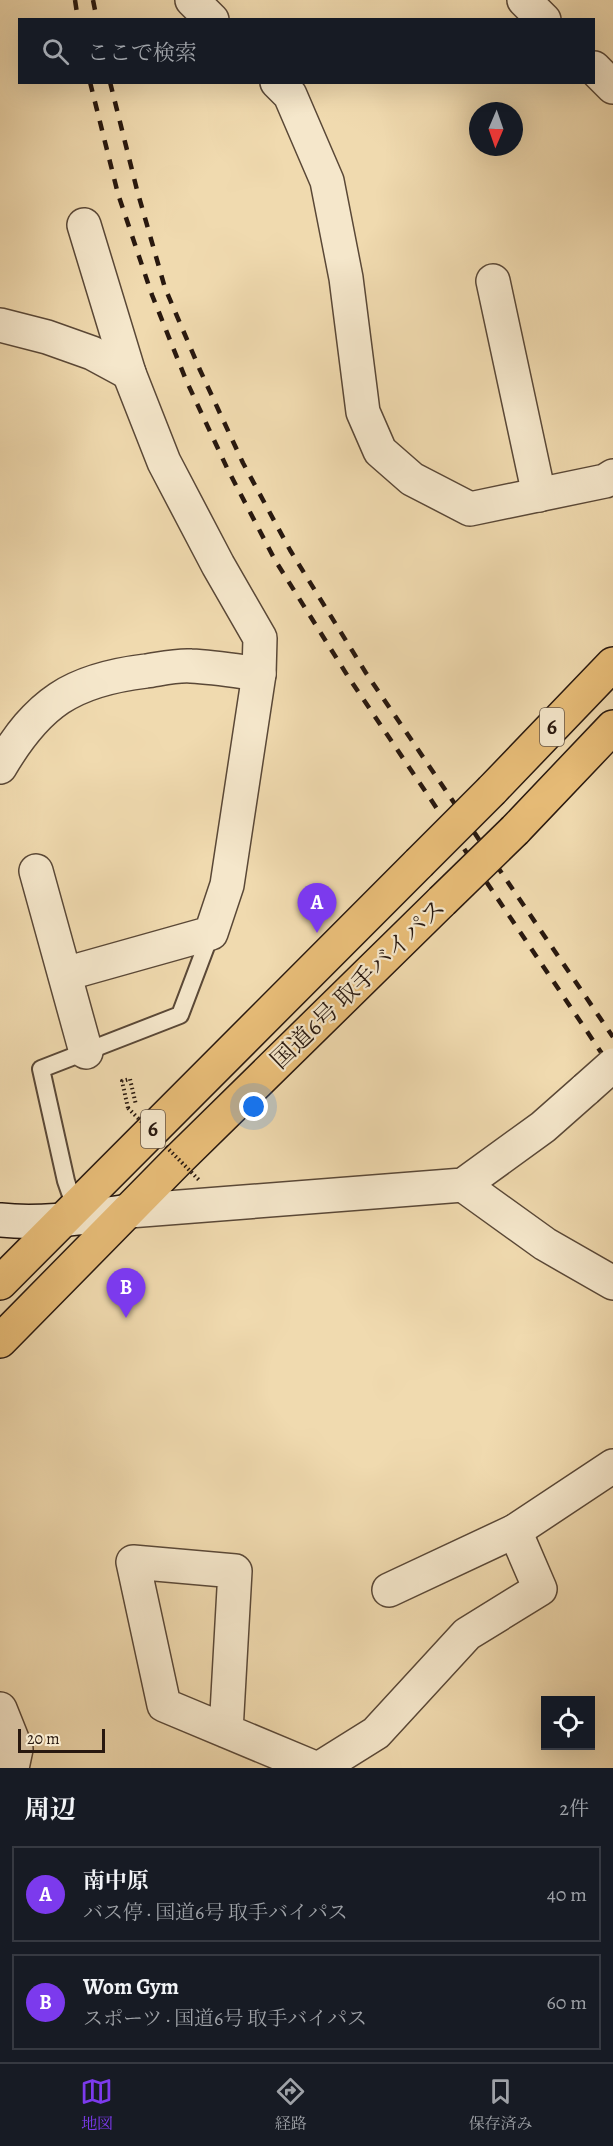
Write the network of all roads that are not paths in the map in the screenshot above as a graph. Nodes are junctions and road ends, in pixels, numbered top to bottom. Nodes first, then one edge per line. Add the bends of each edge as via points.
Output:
1 (192, 0) edge
2 (524, 0) edge
3 (210, 18) edge
4 (542, 18) edge
5 (595, 69) edge
6 (279, 84) edge
7 (613, 87) edge
8 (84, 225) dead end
9 (493, 281) dead end
10 (0, 325) edge
11 (129, 373) junction
12 (613, 476) edge
13 (539, 495) junction
14 (613, 664) edge
15 (259, 674) junction
16 (613, 727) edge
17 (0, 767) edge
18 (36, 871) dead end
19 (211, 933) junction
20 (65, 974) junction
21 (86, 1052) junction
22 (613, 1065) edge
23 (463, 1185) junction
24 (129, 1211) junction
25 (68, 1214) junction
26 (0, 1220) edge
27 (0, 1282) edge
28 (613, 1282) edge
29 (0, 1341) edge
30 (613, 1466) edge
31 (515, 1531) junction
32 (389, 1590) dead end
33 (0, 1709) edge
34 (226, 1731) junction
35 (12, 1768) edge
36 (315, 1768) edge
37 (320, 1768) edge

1 - 3 street
2 - 4 street
5 - 7 street
6 - 13 street via 290,94 327,181 346,278 363,412 380,451 412,479 470,509
8 - 11 street
9 - 13 street
10 - 11 street via 92,353
11 - 15 street via 164,462 260,638
12 - 13 street
14 - 25 highway, 国道6号 取手バイパス / 6, bridge
15 - 17 street via 190,666 119,674 73,689 41,711 18,737
15 - 19 street via 227,885
16 - 24 highway, 国道6号 取手バイパス / 6, bridge via 515,830
18 - 20 street
19 - 20 street
19 - 21 lane via 180,1015
20 - 21 street
21 - 25 lane via 41,1069 66,1182
22 - 23 street, bridge via 543,1127
23 - 24 street
23 - 28 street via 545,1244
24 - 25 street
24 - 29 highway, 国道6号 取手バイパス / 6
25 - 26 street via 19,1222
25 - 27 highway, 国道6号 取手バイパス / 6
30 - 31 street
31 - 32 street
31 - 37 street via 540,1589 467,1634 376,1733
33 - 35 street via 16,1749
34 - 34 street via 164,1705 133,1562 235,1570
34 - 36 street

